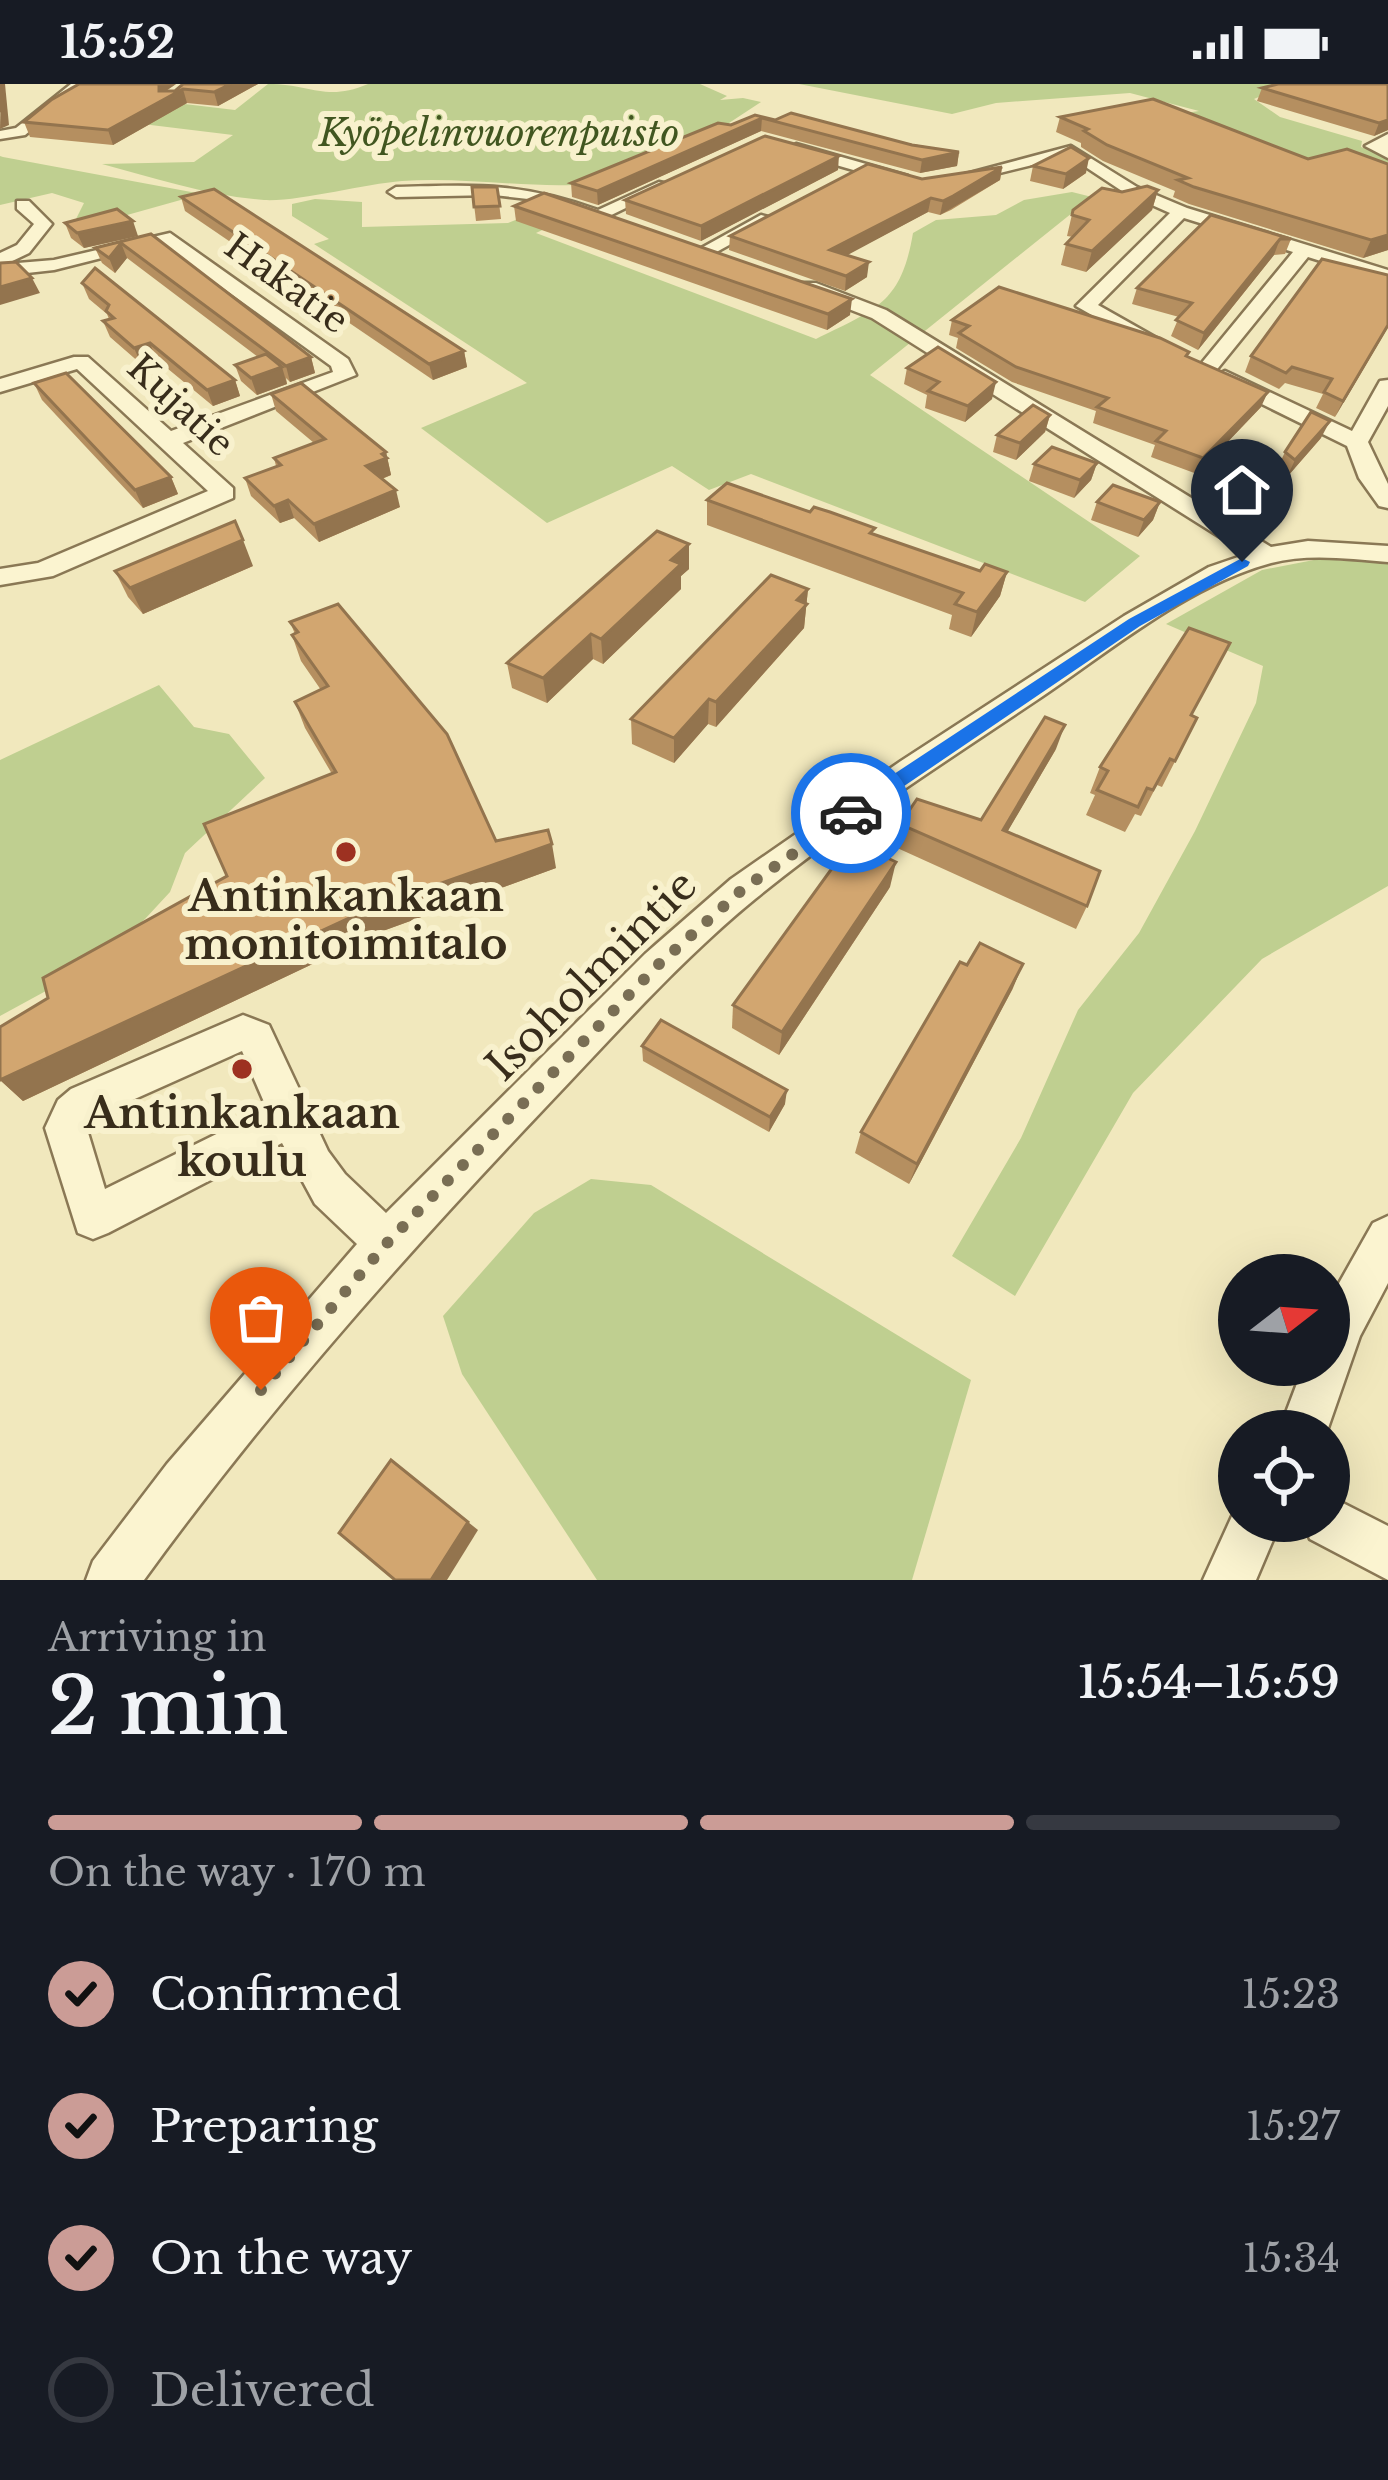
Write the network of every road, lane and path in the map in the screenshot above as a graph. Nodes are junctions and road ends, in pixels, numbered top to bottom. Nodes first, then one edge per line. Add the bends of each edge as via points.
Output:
1 (79, 84) edge
2 (38, 103) edge
3 (36, 121) junction
4 (0, 135) edge
5 (1388, 139) edge
6 (783, 146) edge
7 (1388, 153) edge
8 (864, 168) junction
9 (681, 178) edge
10 (844, 178) edge
11 (396, 192) dead end
12 (23, 205) dead end
13 (784, 209) edge
14 (1181, 212) junction
15 (599, 216) junction
16 (41, 226) junction
17 (641, 230) edge
18 (0, 236) edge
19 (705, 251) edge
20 (1304, 251) junction
21 (0, 260) edge
22 (0, 270) edge
23 (1388, 276) edge
24 (793, 281) edge
25 (1189, 360) junction
26 (0, 386) edge
27 (1388, 386) edge
28 (166, 441) junction
29 (1357, 442) junction
30 (1388, 501) edge
31 (1388, 554) edge
32 (1266, 556) junction
33 (0, 578) edge
34 (292, 1117) junction
35 (1388, 1238) edge
36 (387, 1243) junction
37 (1350, 1308) edge
38 (1350, 1533) edge
39 (1246, 1542) edge
40 (1388, 1554) edge
41 (112, 1580) edge
42 (1229, 1580) edge

1 - 3 street
2 - 3 street
3 - 4 street
5 - 7 street via 1372,146
6 - 8 street
8 - 10 street
8 - 14 street via 928,183 1071,151
9 - 15 street
11 - 15 street via 517,192
12 - 16 street
13 - 19 street
14 - 20 street
14 - 25 street via 1087,307
15 - 17 street
16 - 18 street
16 - 21 street
20 - 23 street
20 - 25 street
22 - 28 street, Hakatie via 164,237 341,364 345,375
24 - 32 street via 879,314
25 - 29 street
26 - 28 street, Kujatie via 81,361
27 - 29 street
28 - 33 street, Kujatie via 224,494 44,570
29 - 30 street
31 - 32 street, Isoholmintie via 1308,549
32 - 36 street, Isoholmintie via 1218,573 1134,622 743,889 658,965
34 - 34 street via 93,1218 65,1128 85,1102 243,1032 255,1037
34 - 36 street via 330,1189
35 - 37 street
36 - 41 street, Isoholmintie
38 - 40 street
39 - 42 street

